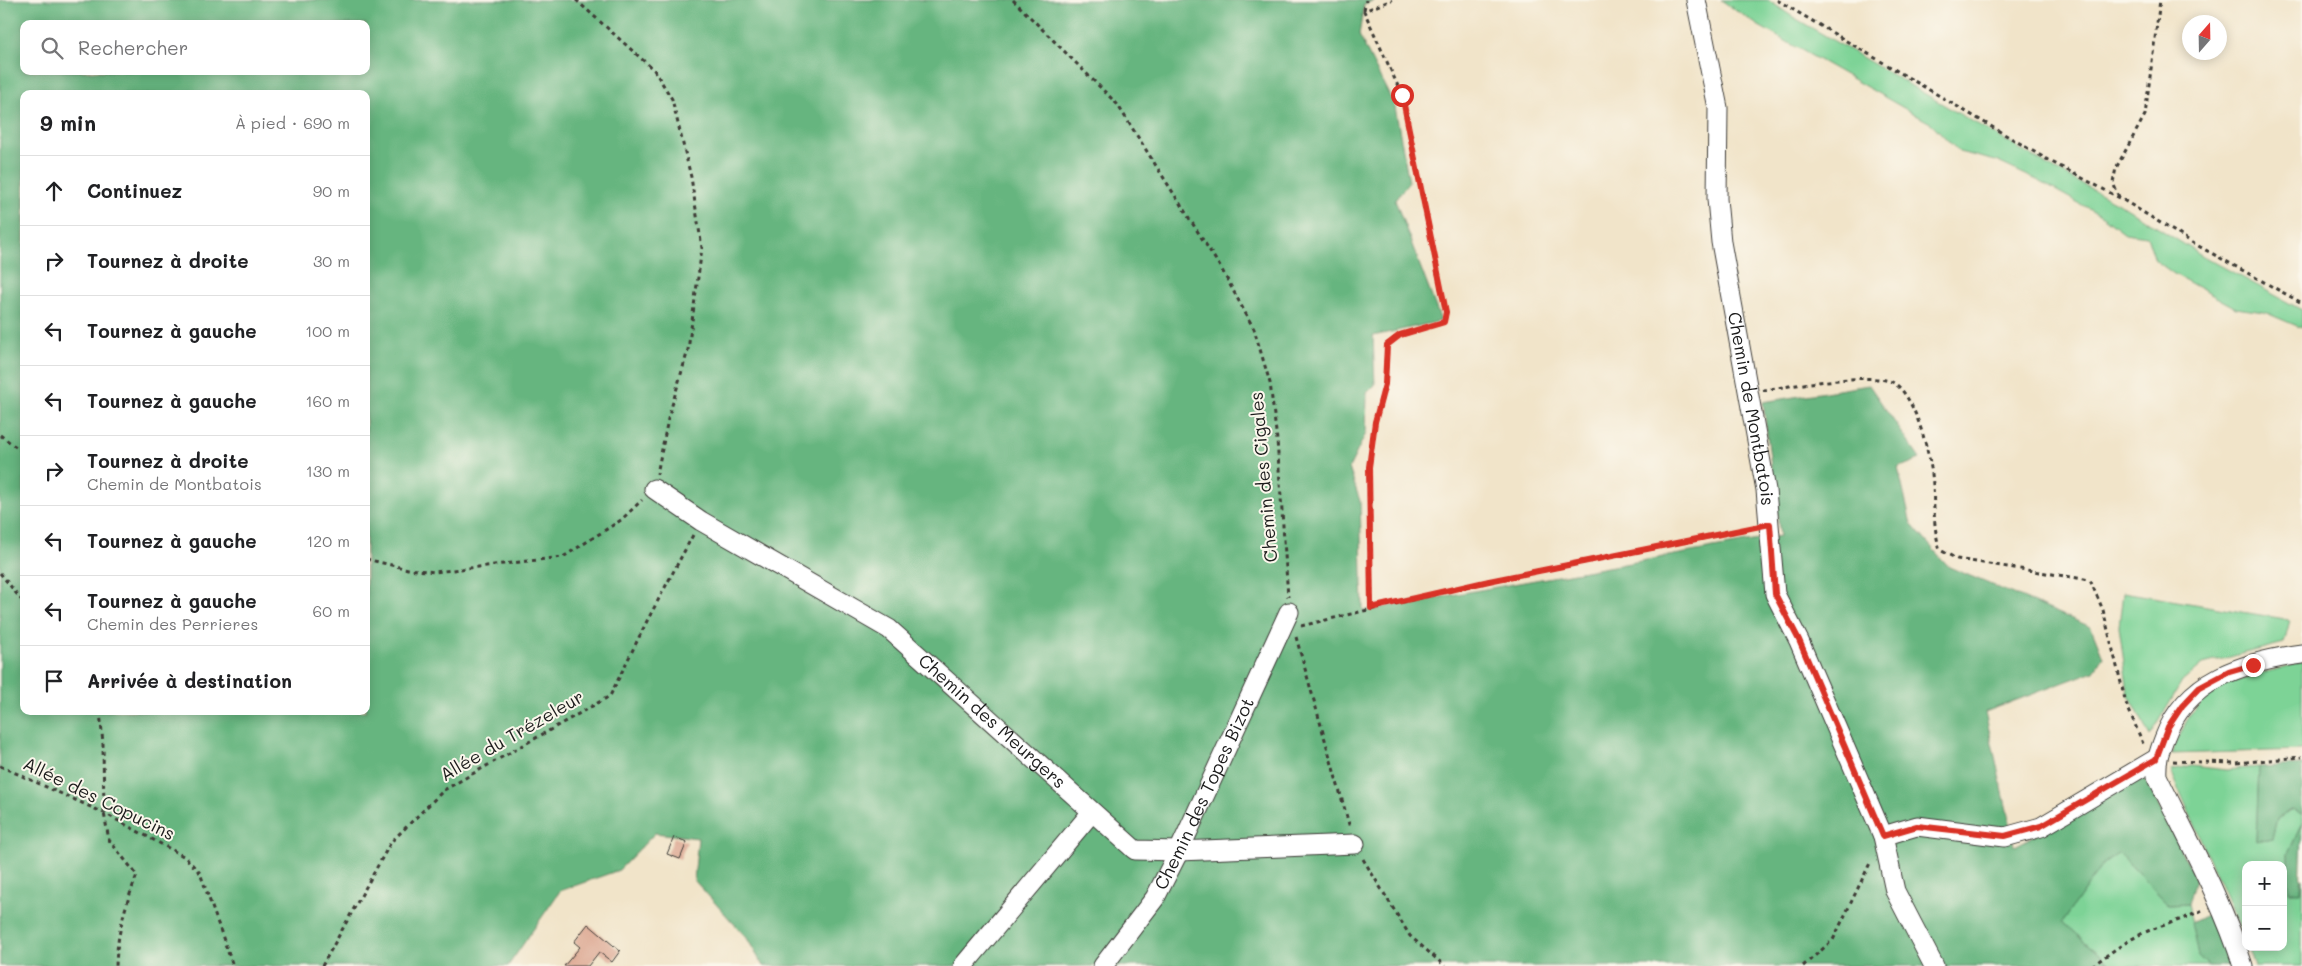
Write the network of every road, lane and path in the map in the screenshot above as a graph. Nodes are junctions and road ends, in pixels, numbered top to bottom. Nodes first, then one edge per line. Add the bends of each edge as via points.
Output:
1 (576, 0) edge
2 (1013, 0) edge
3 (1366, 0) edge
4 (1392, 0) edge
5 (1696, 0) edge
6 (1777, 0) edge
7 (2160, 0) edge
8 (1364, 11) junction
9 (2120, 198) junction
10 (2302, 303) edge
11 (1748, 392) junction
12 (0, 435) edge
13 (20, 450) edge
14 (654, 489) junction
15 (701, 521) junction
16 (1770, 524) junction
17 (370, 560) edge
18 (0, 573) edge
19 (20, 598) edge
20 (1371, 608) junction
21 (1292, 620) junction
22 (2302, 654) edge
23 (100, 715) edge
24 (2302, 756) edge
25 (2154, 761) junction
26 (0, 766) edge
27 (1092, 812) junction
28 (104, 813) junction
29 (1883, 836) junction
30 (1355, 844) junction
31 (1179, 851) junction
32 (2219, 902) junction
33 (116, 966) edge
34 (233, 966) edge
35 (322, 966) edge
36 (963, 966) edge
37 (1103, 966) edge
38 (1445, 966) edge
39 (1804, 966) edge
40 (1934, 966) edge
41 (2092, 966) edge
42 (2243, 966) edge

1 - 14 path via 654,70 672,99 694,194 701,257 688,350 668,419
2 - 21 path, Chemin des Cigales via 1117,104 1222,270 1254,329 1270,384
3 - 8 path
4 - 8 path
5 - 11 street, Chemin de Montbatois via 1718,108 1717,199 1721,242
6 - 9 path via 2048,160
7 - 9 path via 2145,115 2113,178 2112,183
8 - 20 path via 1402,95 1446,312 1444,322 1400,335 1387,345 1385,384 1375,422 1369,467
9 - 10 path
11 - 16 street, Chemin de Montbatois
11 - 25 path via 1870,377 1894,382 1909,399 1919,421 1931,467 1934,523 1940,550 1957,559 2090,580 2103,610 2126,703
12 - 13 path
14 - 15 street, Chemin des Meurgers
14 - 17 path via 621,520 563,556 435,572
15 - 27 street, Chemin des Meurgers via 889,629
15 - 35 path, Allée du Trézeleur via 610,696 444,790 390,842
16 - 20 path
16 - 29 street, Chemin de Montbatois via 1775,594 1799,640
18 - 19 path
20 - 21 path
21 - 30 path, Chemin des Cigales
21 - 31 street, Chemin des Topes Bizot
22 - 25 street via 2229,672 2199,688 2168,727
23 - 28 path
24 - 25 path via 2254,763
25 - 29 street via 2032,829 2005,836 1917,826
25 - 32 street via 2157,776
26 - 28 path, Allée des Copucins
27 - 31 street, Chemin des Meurgers via 1135,850
27 - 36 street
28 - 33 path via 109,840 137,875 124,908 117,940
28 - 34 path, Allée des Copucins via 185,857 200,873
29 - 39 path via 1833,940
29 - 40 street, Chemin de Montbatois via 1894,891
30 - 31 street, Chemin des Meurgers
30 - 38 path, Chemin des Cigales via 1410,936
31 - 37 street, Chemin des Topes Bizot via 1155,898
32 - 41 path via 2150,930
32 - 42 street

